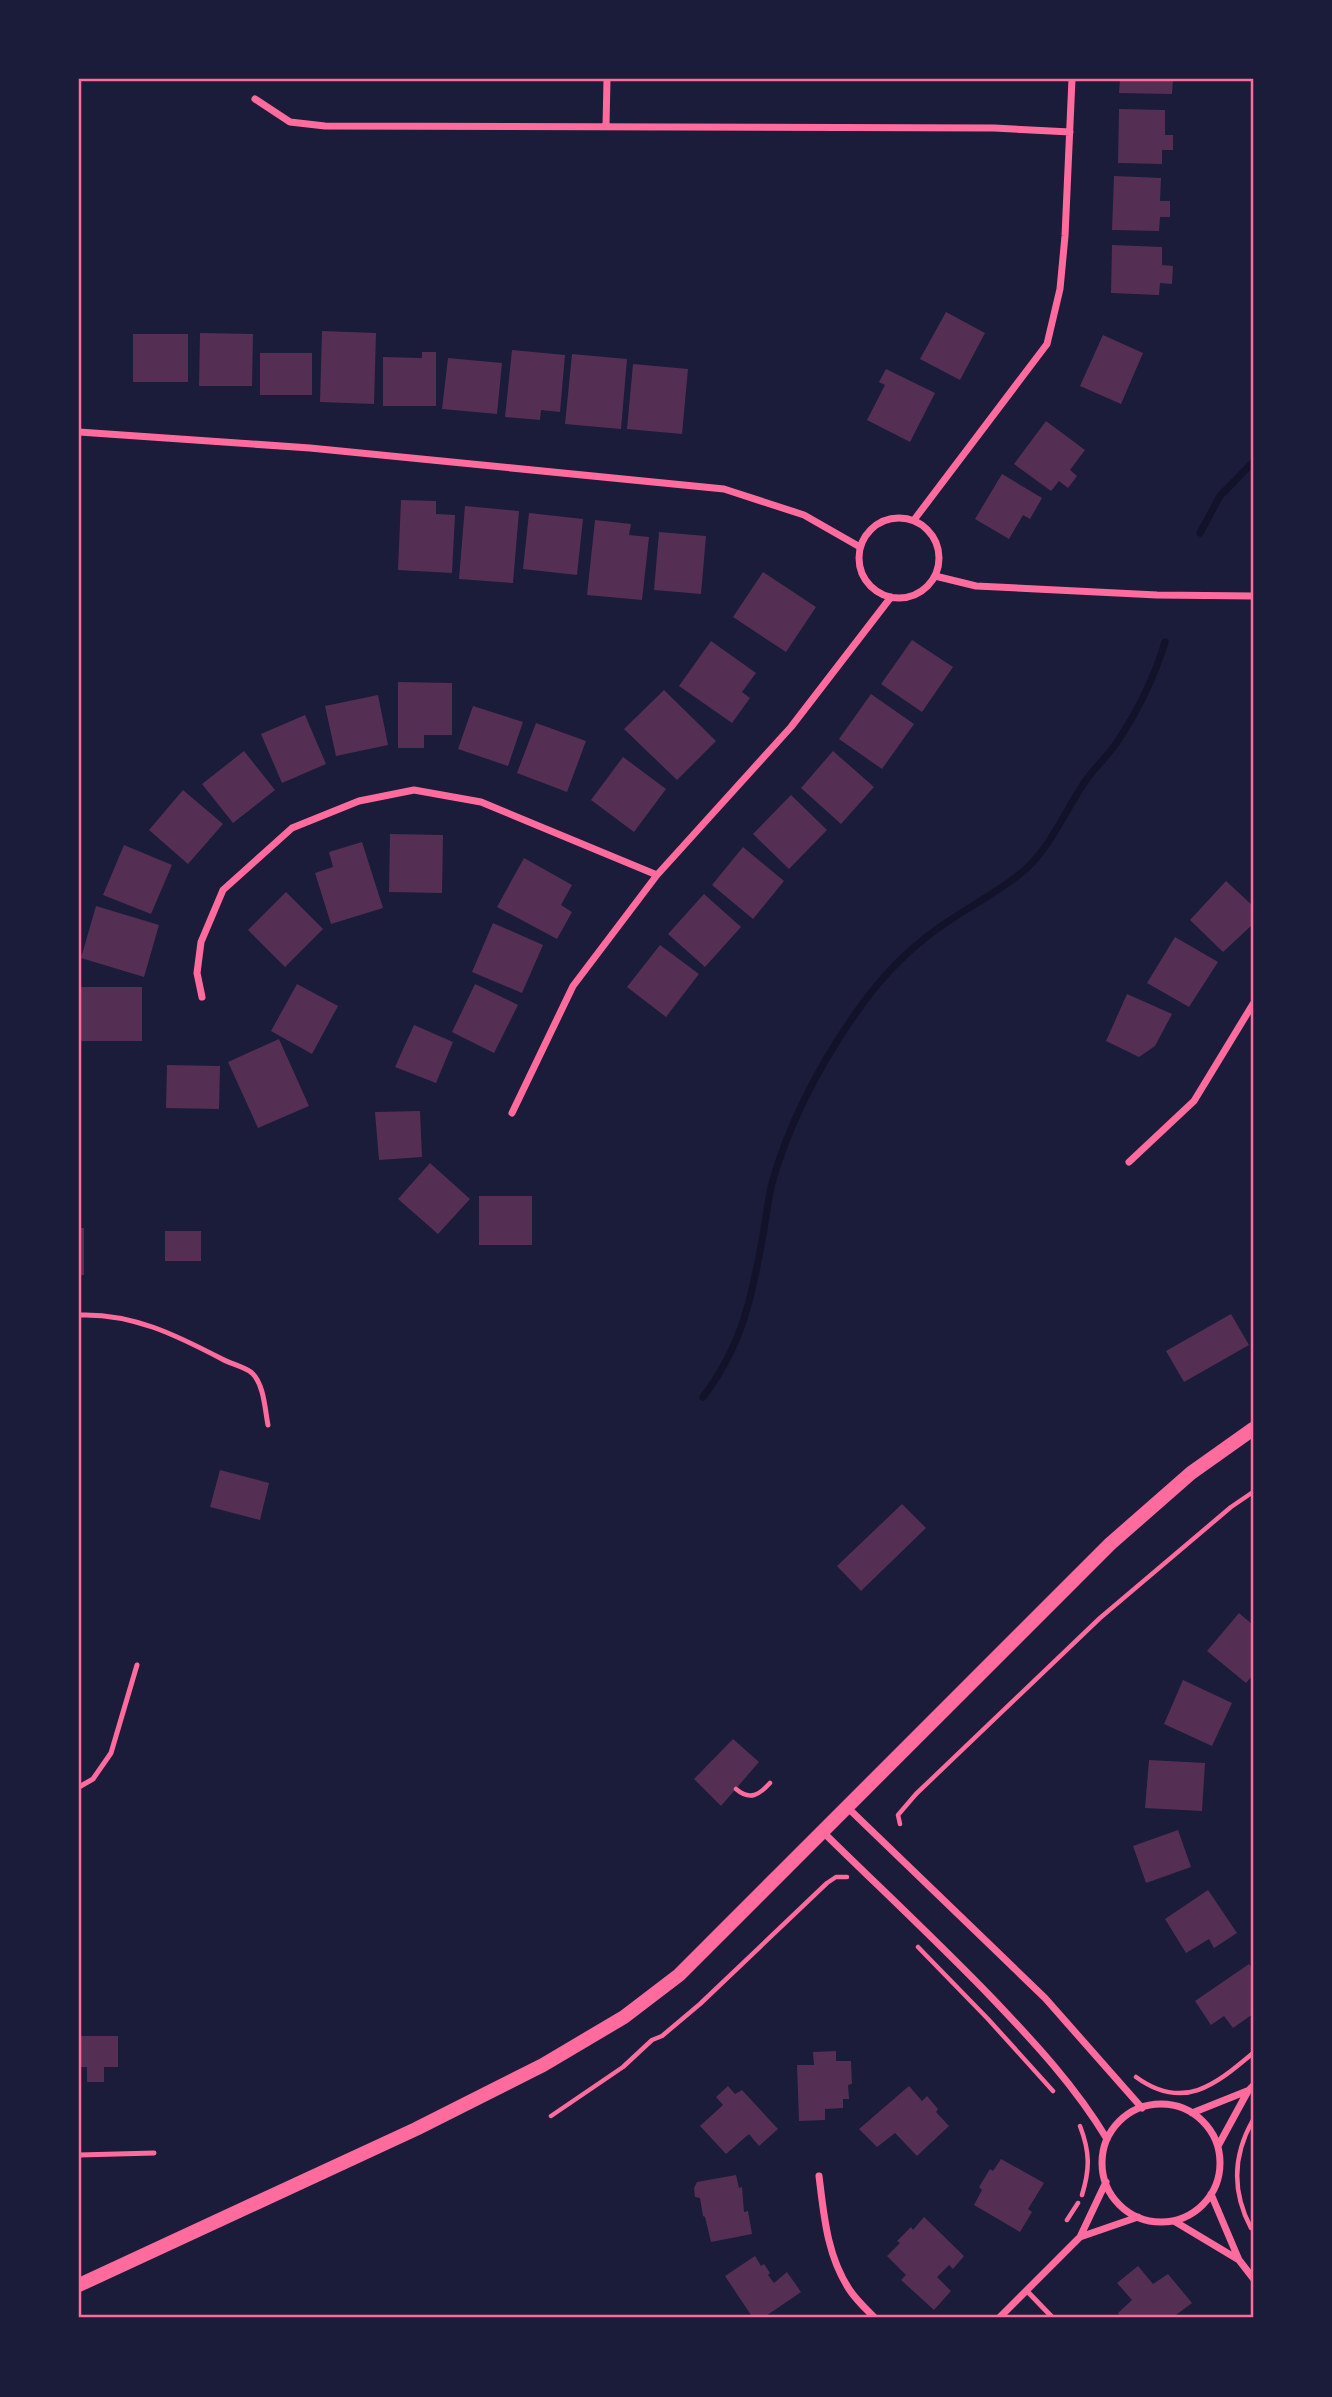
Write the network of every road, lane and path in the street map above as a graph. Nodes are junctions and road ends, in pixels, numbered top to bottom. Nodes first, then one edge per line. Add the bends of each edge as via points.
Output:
1 (607, 79) edge
2 (1072, 79) edge
3 (255, 99) dead end
4 (606, 127) junction
5 (1070, 132) junction
6 (79, 432) edge
7 (914, 520) junction
8 (860, 547) junction
9 (935, 576) junction
10 (1253, 596) edge
11 (891, 597) junction
12 (657, 875) junction
13 (202, 997) dead end
14 (1253, 1004) edge
15 (512, 1112) dead end
16 (1129, 1162) dead end
17 (79, 1315) edge
18 (268, 1424) dead end
19 (1253, 1429) edge
20 (1253, 1492) edge
21 (137, 1665) dead end
22 (770, 1783) dead end
23 (79, 1787) edge
24 (736, 1789) dead end
25 (848, 1808) junction
26 (900, 1824) dead end
27 (823, 1832) junction
28 (854, 1882) dead end
29 (911, 1941) dead end
30 (1253, 2053) edge
31 (1133, 2075) dead end
32 (1250, 2089) edge
33 (1056, 2095) dead end
34 (1142, 2108) junction
35 (1192, 2113) junction
36 (551, 2116) dead end
37 (1075, 2119) dead end
38 (1253, 2120) edge
39 (1107, 2139) junction
40 (1217, 2146) junction
41 (154, 2153) dead end
42 (79, 2155) edge
43 (819, 2176) dead end
44 (1105, 2182) junction
45 (1212, 2194) junction
46 (1138, 2217) junction
47 (1067, 2220) dead end
48 (1174, 2221) junction
49 (1251, 2228) dead end
50 (1080, 2237) junction
51 (1239, 2260) junction
52 (1253, 2278) edge
53 (79, 2285) edge
54 (1026, 2290) junction
55 (875, 2318) edge
56 (999, 2318) edge
57 (1053, 2318) edge

1 - 4 street
2 - 5 street
3 - 4 street via 290,122 325,126
4 - 5 street
5 - 7 street via 1060,289 1047,344
6 - 8 street via 310,448 724,489 804,515
7 - 8 street via 887,519 865,535
7 - 9 street via 934,537 939,550
8 - 11 street via 859,560 868,584
9 - 10 street via 976,586
9 - 11 street via 917,594
11 - 12 street via 791,727
12 - 13 street via 481,802 414,790 359,801 292,828 223,890 201,942 197,973
12 - 15 street via 573,986
14 - 16 street via 1194,1101
17 - 18 lane via 136,1320 253,1374
19 - 25 main road via 1191,1473 1110,1545
20 - 26 path via 1100,1618 916,1794 898,1815
21 - 23 lane via 111,1753 103,1769
22 - 24 path via 752,1796
25 - 27 main road
25 - 34 street via 1045,1998
27 - 39 street via 1053,2062
27 - 53 main road via 679,1975 624,2017 543,2065 416,2129
28 - 36 path via 845,1875 827,1883 662,2036
29 - 33 path
30 - 31 path via 1222,2079 1181,2094
32 - 35 street
32 - 40 street
34 - 35 street via 1168,2105
34 - 39 street via 1116,2125
35 - 40 street via 1212,2133
37 - 47 path via 1088,2146 1088,2176 1081,2199
38 - 49 path via 1244,2136 1236,2180
39 - 44 street via 1102,2168
40 - 45 street via 1220,2162
41 - 42 lane
43 - 55 street via 835,2263 850,2290
44 - 46 street via 1124,2209
44 - 50 street
45 - 48 street via 1202,2206
45 - 51 street
46 - 48 street
46 - 50 street
48 - 51 street
50 - 54 street
51 - 52 street
54 - 56 street
54 - 57 lane

